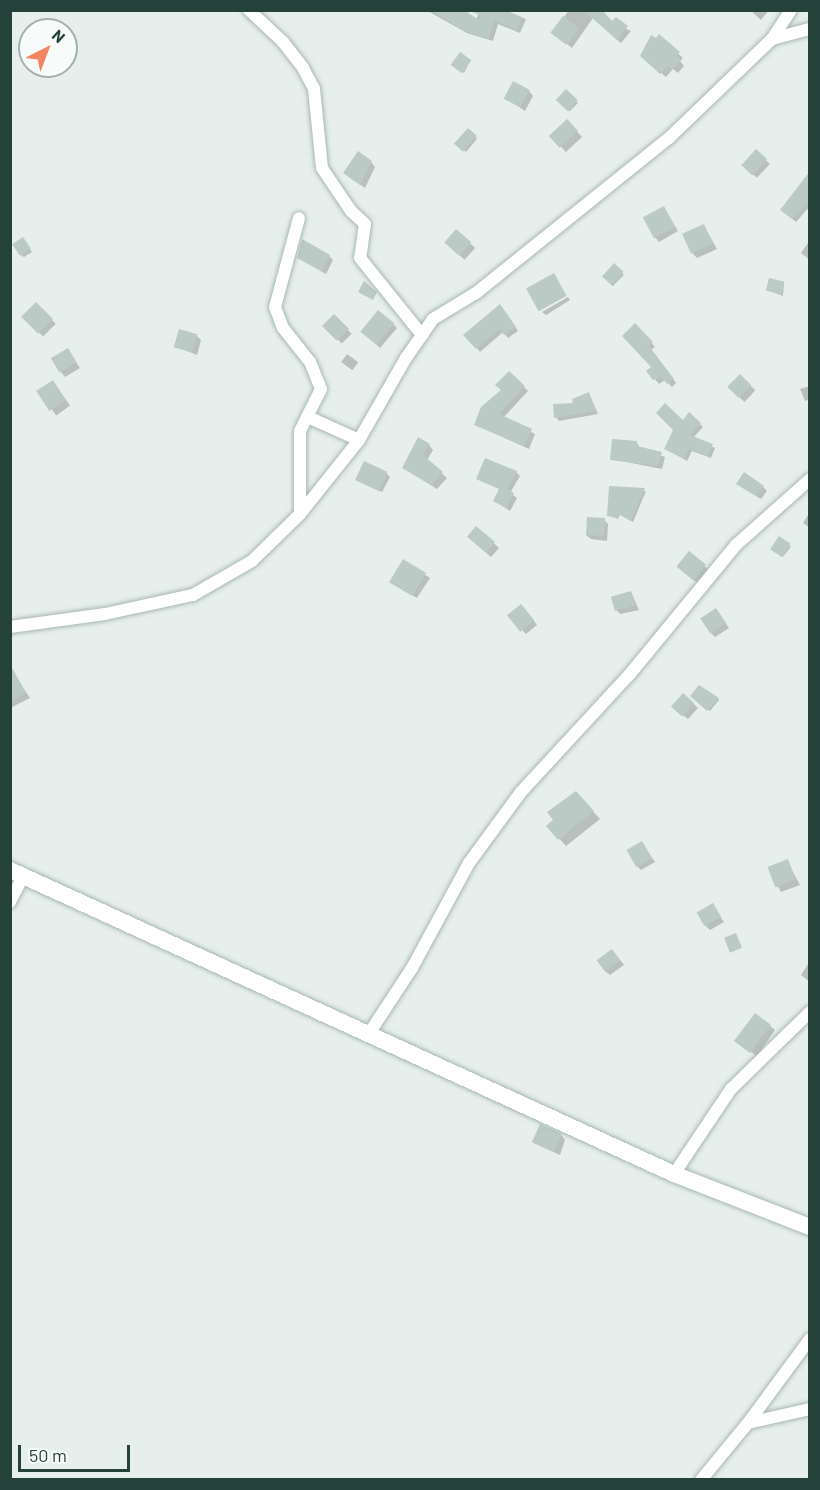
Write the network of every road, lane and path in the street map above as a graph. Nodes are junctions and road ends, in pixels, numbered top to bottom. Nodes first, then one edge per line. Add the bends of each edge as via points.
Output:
1 (249, 10) edge
2 (793, 10) edge
3 (809, 29) edge
4 (772, 39) junction
5 (299, 218) dead end
6 (422, 335) junction
7 (308, 417) junction
8 (359, 440) junction
9 (810, 479) edge
10 (300, 514) junction
11 (10, 627) edge
12 (17, 873) edge
13 (10, 902) edge
14 (810, 1012) edge
15 (370, 1032) junction
16 (674, 1174) junction
17 (810, 1227) edge
18 (810, 1339) edge
19 (810, 1409) edge
20 (748, 1423) junction
21 (701, 1479) edge

1 - 6 street via 283,42 303,68 314,89 322,168 365,224 360,258
2 - 3 street
2 - 4 street
3 - 4 street
4 - 6 street via 669,138 476,293 434,319
5 - 7 street via 275,307 284,328 310,362 321,389
6 - 8 street
7 - 8 street
7 - 10 street via 300,431
8 - 10 street
9 - 15 street via 736,545 624,682 521,792 469,863 412,968
10 - 11 street via 252,561 194,595 105,614
12 - 13 street
12 - 15 street
14 - 16 street via 731,1089
15 - 16 street
16 - 17 street
18 - 20 street
19 - 20 street
20 - 21 street

